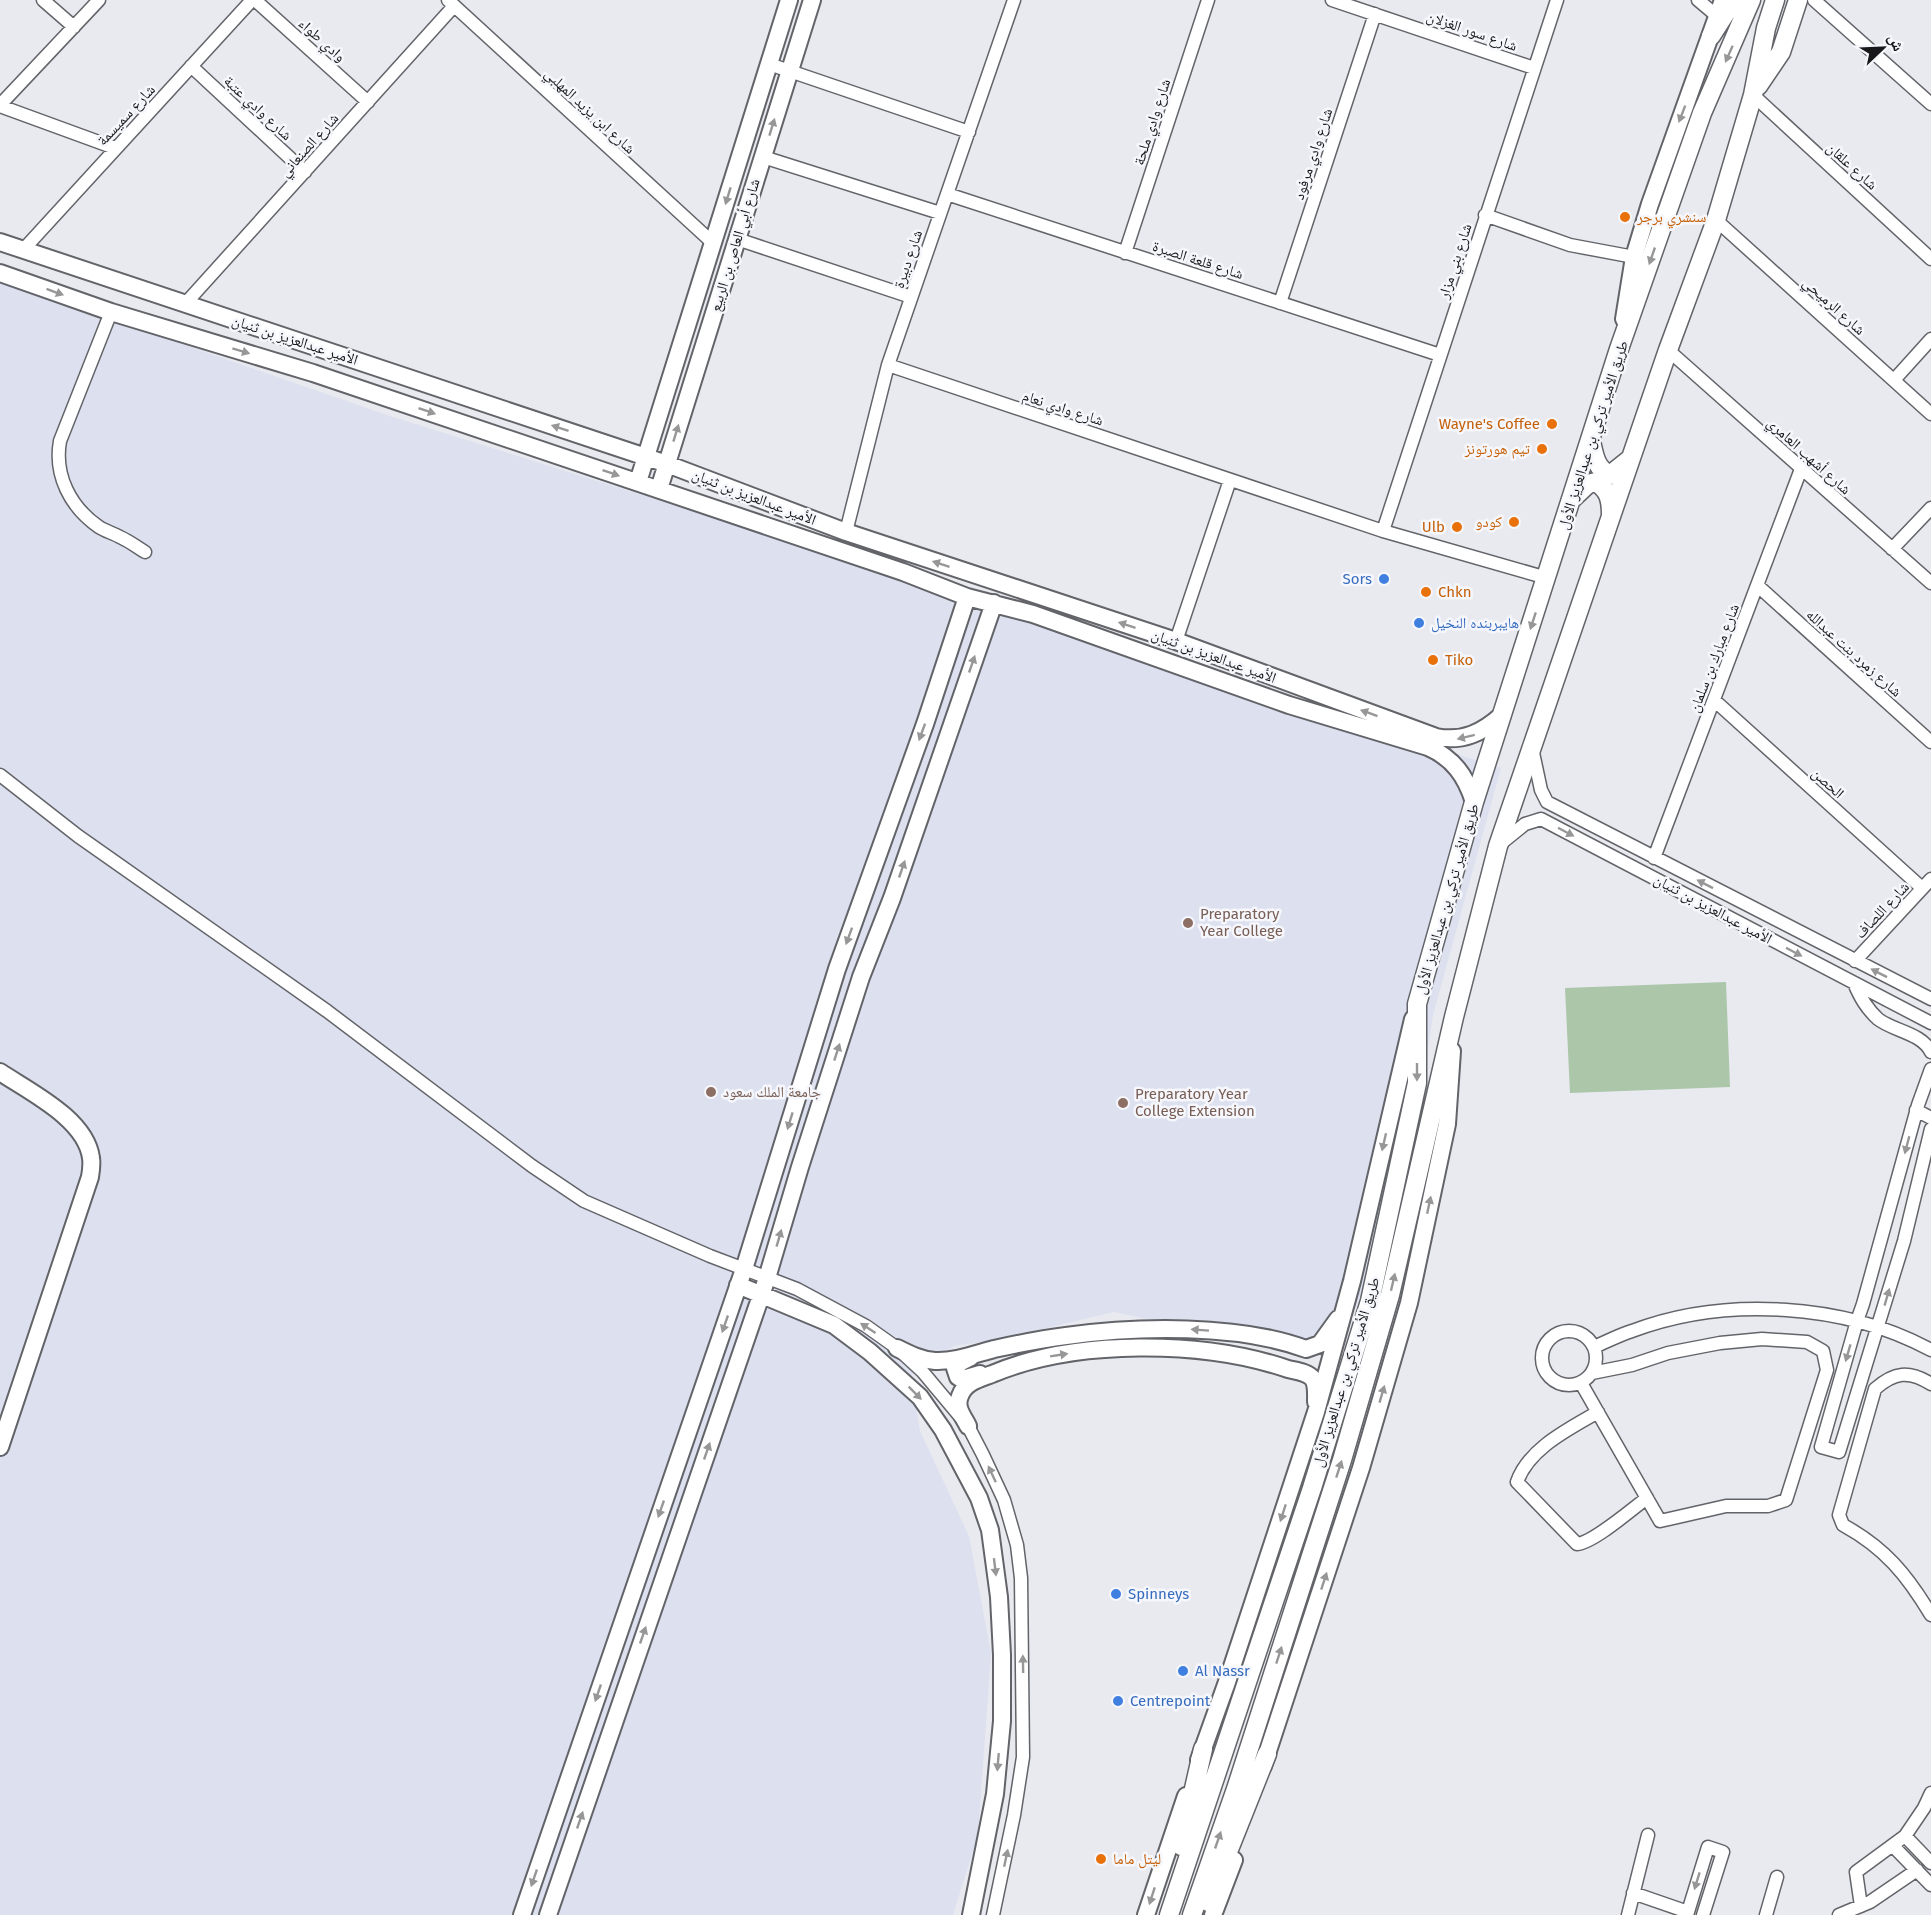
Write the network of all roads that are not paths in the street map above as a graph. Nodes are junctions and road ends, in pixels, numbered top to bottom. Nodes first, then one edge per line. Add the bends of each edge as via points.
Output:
1 (43, 0) edge
2 (99, 0) edge
3 (253, 0) edge
4 (789, 0) edge
5 (812, 0) edge
6 (1014, 0) edge
7 (1208, 0) edge
8 (1332, 0) edge
9 (1557, 0) edge
10 (1698, 0) edge
11 (1734, 0) edge
12 (1751, 0) edge
13 (1775, 0) edge
14 (1798, 0) edge
15 (1814, 0) edge
16 (451, 3) edge
17 (1720, 8) edge
18 (1375, 14) junction
19 (74, 27) junction
20 (1711, 36) junction
21 (769, 64) junction
22 (191, 66) junction
23 (1534, 68) junction
24 (789, 71) junction
25 (1753, 95) junction
26 (368, 102) junction
27 (1931, 105) edge
28 (0, 106) edge
29 (969, 132) junction
30 (115, 148) junction
31 (762, 157) junction
32 (305, 172) junction
33 (947, 194) junction
34 (940, 213) junction
35 (1485, 215) junction
36 (1716, 220) junction
37 (737, 239) junction
38 (0, 242) edge
39 (713, 243) junction
40 (22, 250) junction
41 (1125, 253) junction
42 (1634, 257) junction
43 (1931, 259) edge
44 (0, 273) edge
45 (911, 297) junction
46 (1281, 303) junction
47 (185, 304) junction
48 (111, 312) junction
49 (1931, 339) edge
50 (1619, 349) junction
51 (1668, 350) junction
52 (1440, 355) junction
53 (888, 365) junction
54 (1894, 380) junction
55 (1931, 414) edge
56 (1590, 441) junction
57 (646, 457) junction
58 (1631, 458) junction
59 (667, 464) junction
60 (1801, 469) junction
61 (1230, 480) junction
62 (638, 482) junction
63 (659, 489) junction
64 (1573, 498) junction
65 (1931, 507) edge
66 (1611, 516) junction
67 (1383, 531) junction
68 (846, 532) junction
69 (1892, 549) junction
70 (145, 552) dead end
71 (1547, 578) junction
72 (1931, 583) edge
73 (1758, 586) junction
74 (967, 597) junction
75 (994, 603) junction
76 (1176, 642) junction
77 (940, 677) junction
78 (964, 687) junction
79 (1714, 700) junction
80 (1502, 715) junction
81 (1931, 742) edge
82 (1532, 745) junction
83 (0, 776) edge
84 (1474, 802) junction
85 (1547, 802) junction
86 (1540, 819) junction
87 (1498, 846) junction
88 (1654, 858) junction
89 (1927, 884) edge
90 (1855, 961) junction
91 (837, 969) junction
92 (861, 977) junction
93 (1854, 983) junction
94 (1931, 999) edge
95 (1417, 1004) junction
96 (1454, 1017) junction
97 (1931, 1023) edge
98 (1931, 1052) edge
99 (1931, 1069) edge
100 (0, 1072) edge
101 (1916, 1110) junction
102 (1931, 1118) edge
103 (1931, 1129) edge
104 (741, 1277) junction
105 (767, 1278) junction
106 (762, 1294) junction
107 (1344, 1311) junction
108 (1857, 1321) junction
109 (1878, 1328) junction
110 (1229, 1333) junction
111 (1594, 1347) junction
112 (897, 1348) junction
113 (995, 1349) junction
114 (1931, 1350) edge
115 (1264, 1361) junction
116 (1019, 1364) junction
117 (1592, 1372) junction
118 (1581, 1383) junction
119 (1931, 1384) edge
120 (1316, 1412) junction
121 (1598, 1412) junction
122 (968, 1426) junction
123 (0, 1448) edge
124 (1647, 1498) junction
125 (1931, 1615) edge
126 (1203, 1749) junction
127 (1267, 1754) junction
128 (1931, 1793) edge
129 (1648, 1835) dead end
130 (1905, 1836) junction
131 (1893, 1846) junction
132 (1931, 1863) edge
133 (1917, 1870) junction
134 (1778, 1877) dead end
135 (1931, 1885) edge
136 (1633, 1893) junction
137 (1861, 1906) junction
138 (1687, 1913) edge
139 (522, 1915) edge
140 (548, 1915) edge
141 (970, 1915) edge
142 (993, 1915) edge
143 (1146, 1915) edge
144 (1162, 1915) edge
145 (1169, 1915) edge
146 (1192, 1915) edge
147 (1203, 1915) edge
148 (1213, 1915) edge
149 (1628, 1915) edge
150 (1705, 1915) edge
151 (1766, 1915) edge
152 (1839, 1915) edge

1 - 19 street
2 - 19 street
3 - 22 street, شارع سميسمة
3 - 26 street, وادي طواء
4 - 21 street, شارع أبي العاص بن الربيع
5 - 24 street, شارع أبي العاص بن الربيع
6 - 29 street, شارع دبيرة
7 - 41 street, شارع وادي ملحة
8 - 18 street, شارع سور الغزلان
9 - 23 street, شارع بني مزار
10 - 17 street
11 - 20 main road
12 -> 50 main road, طريق الأمير تركي بن عبدالعزيز الأول via 1702,113
13 - 25 main road, طريق الأمير تركي بن عبدالعزيز الأول
14 - 25 main road via 1781,52
15 - 27 street
16 - 26 street, شارع الصنعاني
16 - 39 street, شارع ابن يزيد المهلبي
17 - 20 street
18 - 23 street, شارع سور الغزلان
18 - 46 street, شارع وادي مرفود
19 - 28 street
20 -> 42 street
21 - 24 street
21 -> 39 street, شارع أبي العاص بن الربيع
22 - 30 street, شارع سميسمة
22 - 32 street, شارع وادي عتبة
23 - 35 street, شارع بني مزار
24 - 29 street
31 -> 24 street, شارع أبي العاص بن الربيع
25 - 36 main road, طريق الأمير تركي بن عبدالعزيز الأول
25 - 43 street, شارع علقان
26 - 32 street, شارع الصنعاني
28 - 30 street
29 - 33 street, شارع دبيرة
30 - 40 street, شارع سميسمة
31 - 34 street
31 - 37 street, شارع أبي العاص بن الربيع
32 - 47 street, شارع الصنعاني
33 - 34 street, شارع دبيرة
33 - 41 street, شارع قلعة الصبرة
34 - 45 street, شارع دبيرة
35 - 42 street via 1570,245
35 - 52 street, شارع بني مزار
36 - 51 main road, طريق الأمير تركي بن عبدالعزيز الأول
36 - 54 street, شارع الرميحي
37 - 45 street
59 -> 37 street, شارع أبي العاص بن الربيع
38 - 40 street, الأمير عبدالعزيز بن ثنيان
39 - 57 street, شارع أبي العاص بن الربيع
40 - 47 street, الأمير عبدالعزيز بن ثنيان
41 - 46 street, شارع قلعة الصبرة
42 - 50 street
44 -> 48 street, الأمير عبدالعزيز بن ثنيان
45 - 53 street, شارع دبيرة
46 - 52 street, شارع قلعة الصبرة
57 -> 47 street, الأمير عبدالعزيز بن ثنيان
48 -> 62 street, الأمير عبدالعزيز بن ثنيان via 313,373
48 - 70 street via 57,456 64,486 79,509 100,527
49 - 54 street
50 - 56 main road, طريق الأمير تركي بن عبدالعزيز الأول
51 - 58 main road, طريق الأمير تركي بن عبدالعزيز الأول
51 - 60 street, شارع أشهب العامري
52 - 67 street, شارع بني مزار
53 - 61 street, شارع وادي نعام
53 - 68 street, شارع دبيرة
54 - 55 street, شارع الرميحي
56 - 58 main road via 1598,465 1610,475
56 - 64 main road, طريق الأمير تركي بن عبدالعزيز الأول
57 - 59 street, الأمير عبدالعزيز بن ثنيان
57 - 62 street, شارع أبي العاص بن الربيع
58 - 66 main road, طريق الأمير تركي بن عبدالعزيز الأول
59 - 63 street, شارع أبي العاص بن الربيع
59 - 68 street, الأمير عبدالعزيز بن ثنيان
60 - 69 street, شارع أشهب العامري
60 - 73 street, شارع مبارك بن سلمان
61 - 67 street, شارع وادي نعام
61 - 76 street
62 - 63 street, الأمير عبدالعزيز بن ثنيان
63 - 74 street, الأمير عبدالعزيز بن ثنيان
64 - 66 main road via 1596,482 1608,492
64 - 71 main road, طريق الأمير تركي بن عبدالعزيز الأول
65 - 69 street
66 - 82 main road, طريق الأمير تركي بن عبدالعزيز الأول
67 - 71 street, شارع وادي نعام
76 -> 68 street, الأمير عبدالعزيز بن ثنيان
69 - 72 street, شارع أشهب العامري
71 -> 80 main road, طريق الأمير تركي بن عبدالعزيز الأول
73 - 79 street, شارع مبارك بن سلمان
73 - 81 street, شارع زمرد بنت عبدالله
74 - 75 street, الأمير عبدالعزيز بن ثنيان
74 - 77 street
78 -> 75 street
75 - 84 street, الأمير عبدالعزيز بن ثنيان via 1289,705 1428,747 1443,754 1459,770
80 -> 76 street, الأمير عبدالعزيز بن ثنيان via 1471,736 1436,737
77 - 78 street
77 -> 91 street
92 -> 78 street
79 - 88 street, شارع مبارك بن سلمان
79 - 89 street, الحصن
80 - 84 main road, طريق الأمير تركي بن عبدالعزيز الأول
82 - 85 street
82 - 87 main road, طريق الأمير تركي بن عبدالعزيز الأول
83 - 104 street via 78,836 327,1011 532,1166 584,1201
84 - 95 main road, طريق الأمير تركي بن عبدالعزيز الأول
85 - 86 street
85 - 88 street, الأمير عبدالعزيز بن ثنيان
86 - 87 street via 1525,824
86 -> 93 street, الأمير عبدالعزيز بن ثنيان
87 - 96 main road, طريق الأمير تركي بن عبدالعزيز الأول
90 -> 88 street, الأمير عبدالعزيز بن ثنيان
89 - 90 street, شارع اللصاف
94 -> 90 street, الأمير عبدالعزيز بن ثنيان
91 - 92 street
91 -> 104 street
105 -> 92 street
93 - 97 street, الأمير عبدالعزيز بن ثنيان
93 - 98 street via 1862,1001 1880,1020 1915,1038
95 -> 107 street
95 -> 145 main road, طريق الأمير تركي بن عبدالعزيز الأول via 1417,1083 1370,1301 1312,1488
127 -> 96 street via 1361,1468 1408,1303 1447,1124
146 -> 96 main road, طريق الأمير تركي بن عبدالعزيز الأول via 1342,1460 1390,1295
99 - 101 street
100 - 123 street via 77,1128 91,1158 90,1177
101 - 102 street
101 -> 108 street
109 -> 103 street
104 - 105 street
104 - 106 street
104 -> 139 street
105 - 106 street
112 -> 105 street via 841,1312
140 -> 106 street
106 -> 141 street via 834,1325 920,1396 961,1460 990,1530 999,1597 1002,1722 995,1794
107 - 110 street via 1313,1348
107 - 120 street
108 - 109 street
108 -> 109 street via 1821,1447 1839,1452
108 - 111 street via 1790,1310 1725,1311 1633,1330
109 - 114 street
110 -> 113 street via 1109,1330
110 - 115 street via 1292,1355 1288,1362
111 - 117 street via 1596,1364
111 - 118 street via 1581,1334 1573,1332 1556,1335 1544,1348 1544,1366 1554,1380 1570,1385
112 - 113 street via 914,1357 937,1361
112 - 122 street via 922,1371
113 - 116 street via 961,1362 955,1368 958,1377
116 -> 115 street via 1090,1350 1150,1349
115 - 120 street via 1313,1379
116 - 122 street via 966,1385 959,1398 959,1409
117 - 118 street
117 - 124 street via 1720,1342 1807,1342 1822,1351 1827,1370 1786,1500 1768,1506 1726,1506 1660,1521
118 - 121 street
119 - 125 street via 1901,1374 1888,1378 1875,1389 1839,1515 1843,1525 1898,1565
120 -> 126 street
121 - 124 street
121 - 124 street via 1538,1451 1518,1482 1577,1544 1594,1537
142 -> 122 street via 1023,1757 1021,1578 1017,1545 1004,1500
126 -> 143 street
126 - 144 main road
127 - 147 main road
127 - 148 street
128 - 130 street
129 - 136 street
130 - 131 street
130 - 132 street
131 - 133 street
131 - 137 street via 1856,1872
133 - 135 street
133 - 137 street
134 - 151 street
136 - 138 street
136 - 149 street
137 - 152 street
150 -> 138 street via 1724,1852 1708,1847

